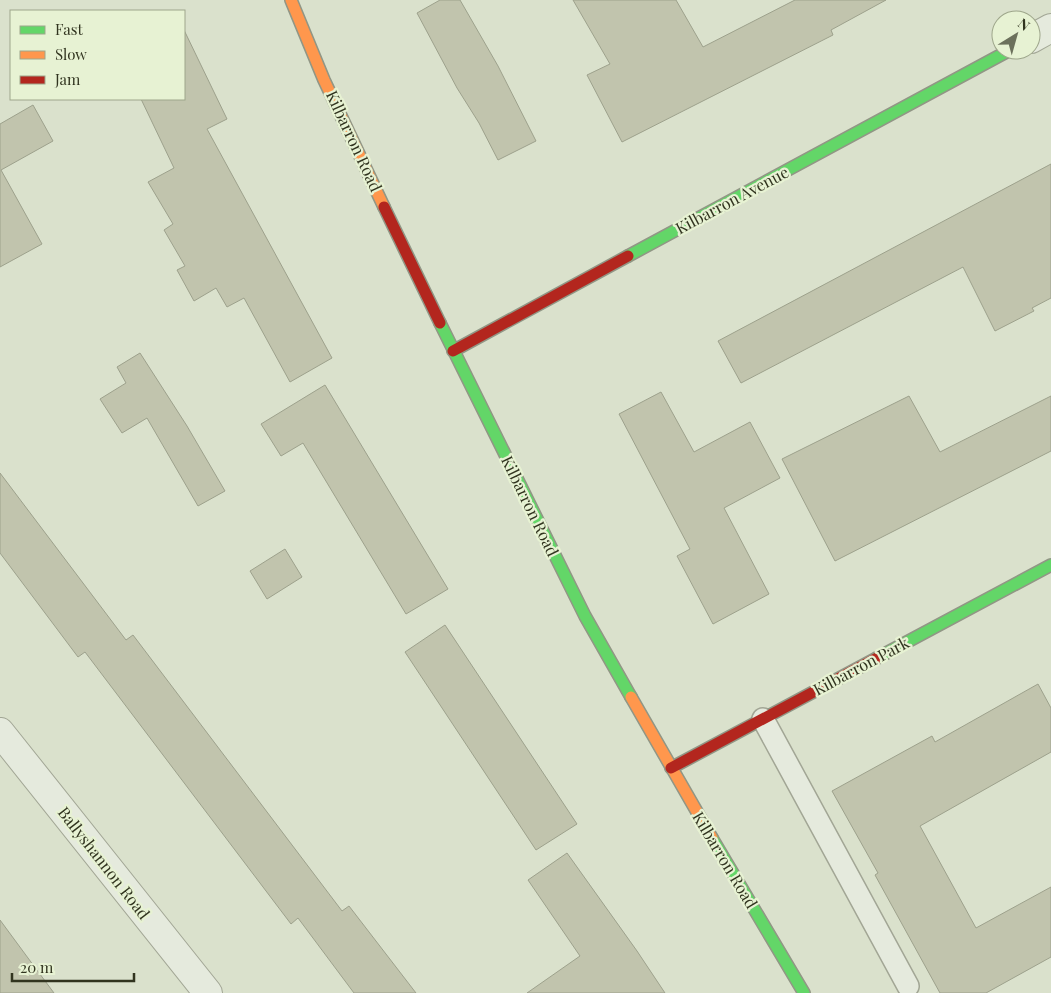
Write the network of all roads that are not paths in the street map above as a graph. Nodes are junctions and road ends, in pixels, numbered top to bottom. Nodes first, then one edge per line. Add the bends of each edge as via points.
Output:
1 (291, 0) edge
2 (991, 60) edge
3 (453, 351) junction
4 (1051, 565) edge
5 (763, 719) junction
6 (0, 732) edge
7 (671, 768) junction
8 (908, 986) dead end
9 (208, 993) edge
10 (804, 993) edge

1 - 3 street, Kilbarron Road via 324,80
2 - 3 street, Kilbarron Avenue
3 - 7 street, Kilbarron Road via 585,616
4 - 5 street, Kilbarron Park
5 - 7 street, Kilbarron Park
5 - 8 lane
6 - 9 street, Ballyshannon Road
7 - 10 street, Kilbarron Road

